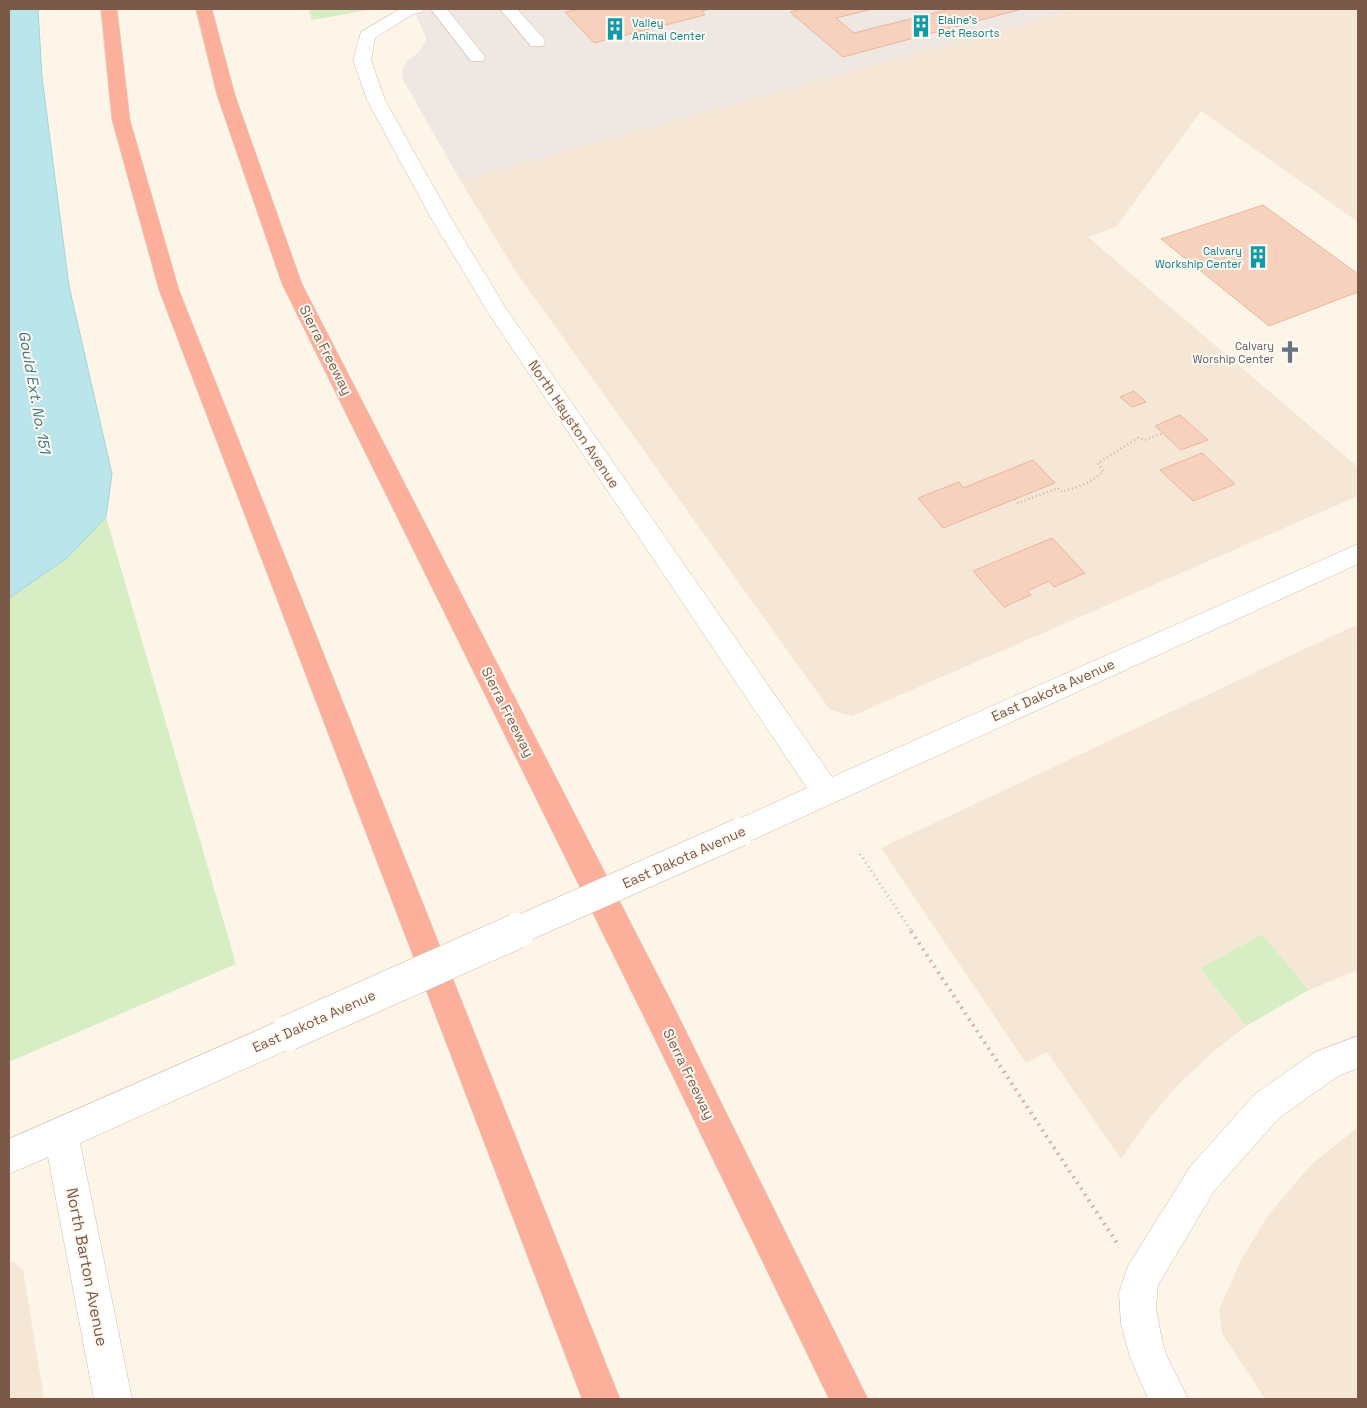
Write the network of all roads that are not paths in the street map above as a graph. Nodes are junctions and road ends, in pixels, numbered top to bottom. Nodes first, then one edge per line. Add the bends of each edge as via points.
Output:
1 (108, 9) edge
2 (204, 9) edge
3 (416, 9) edge
4 (439, 9) edge
5 (508, 9) edge
6 (537, 42) dead end
7 (478, 57) dead end
8 (1358, 553) edge
9 (827, 793) junction
10 (1358, 1052) edge
11 (61, 1134) junction
12 (9, 1157) edge
13 (113, 1399) edge
14 (601, 1399) edge
15 (849, 1399) edge
16 (1169, 1399) edge

1 - 14 highway via 121,120 170,290
2 - 15 highway, Sierra Freeway via 226,95 292,284 660,1014
3 - 9 street, North Hayston Avenue via 409,10 367,36 362,60 376,100 496,309
4 - 7 street
5 - 6 street
8 - 9 street, East Dakota Avenue
9 - 11 street, East Dakota Avenue, bridge
10 - 16 street via 1327,1064 1267,1106 1202,1179 1139,1286 1140,1329 1157,1380
11 - 12 street, East Dakota Avenue
11 - 13 street, North Barton Avenue

